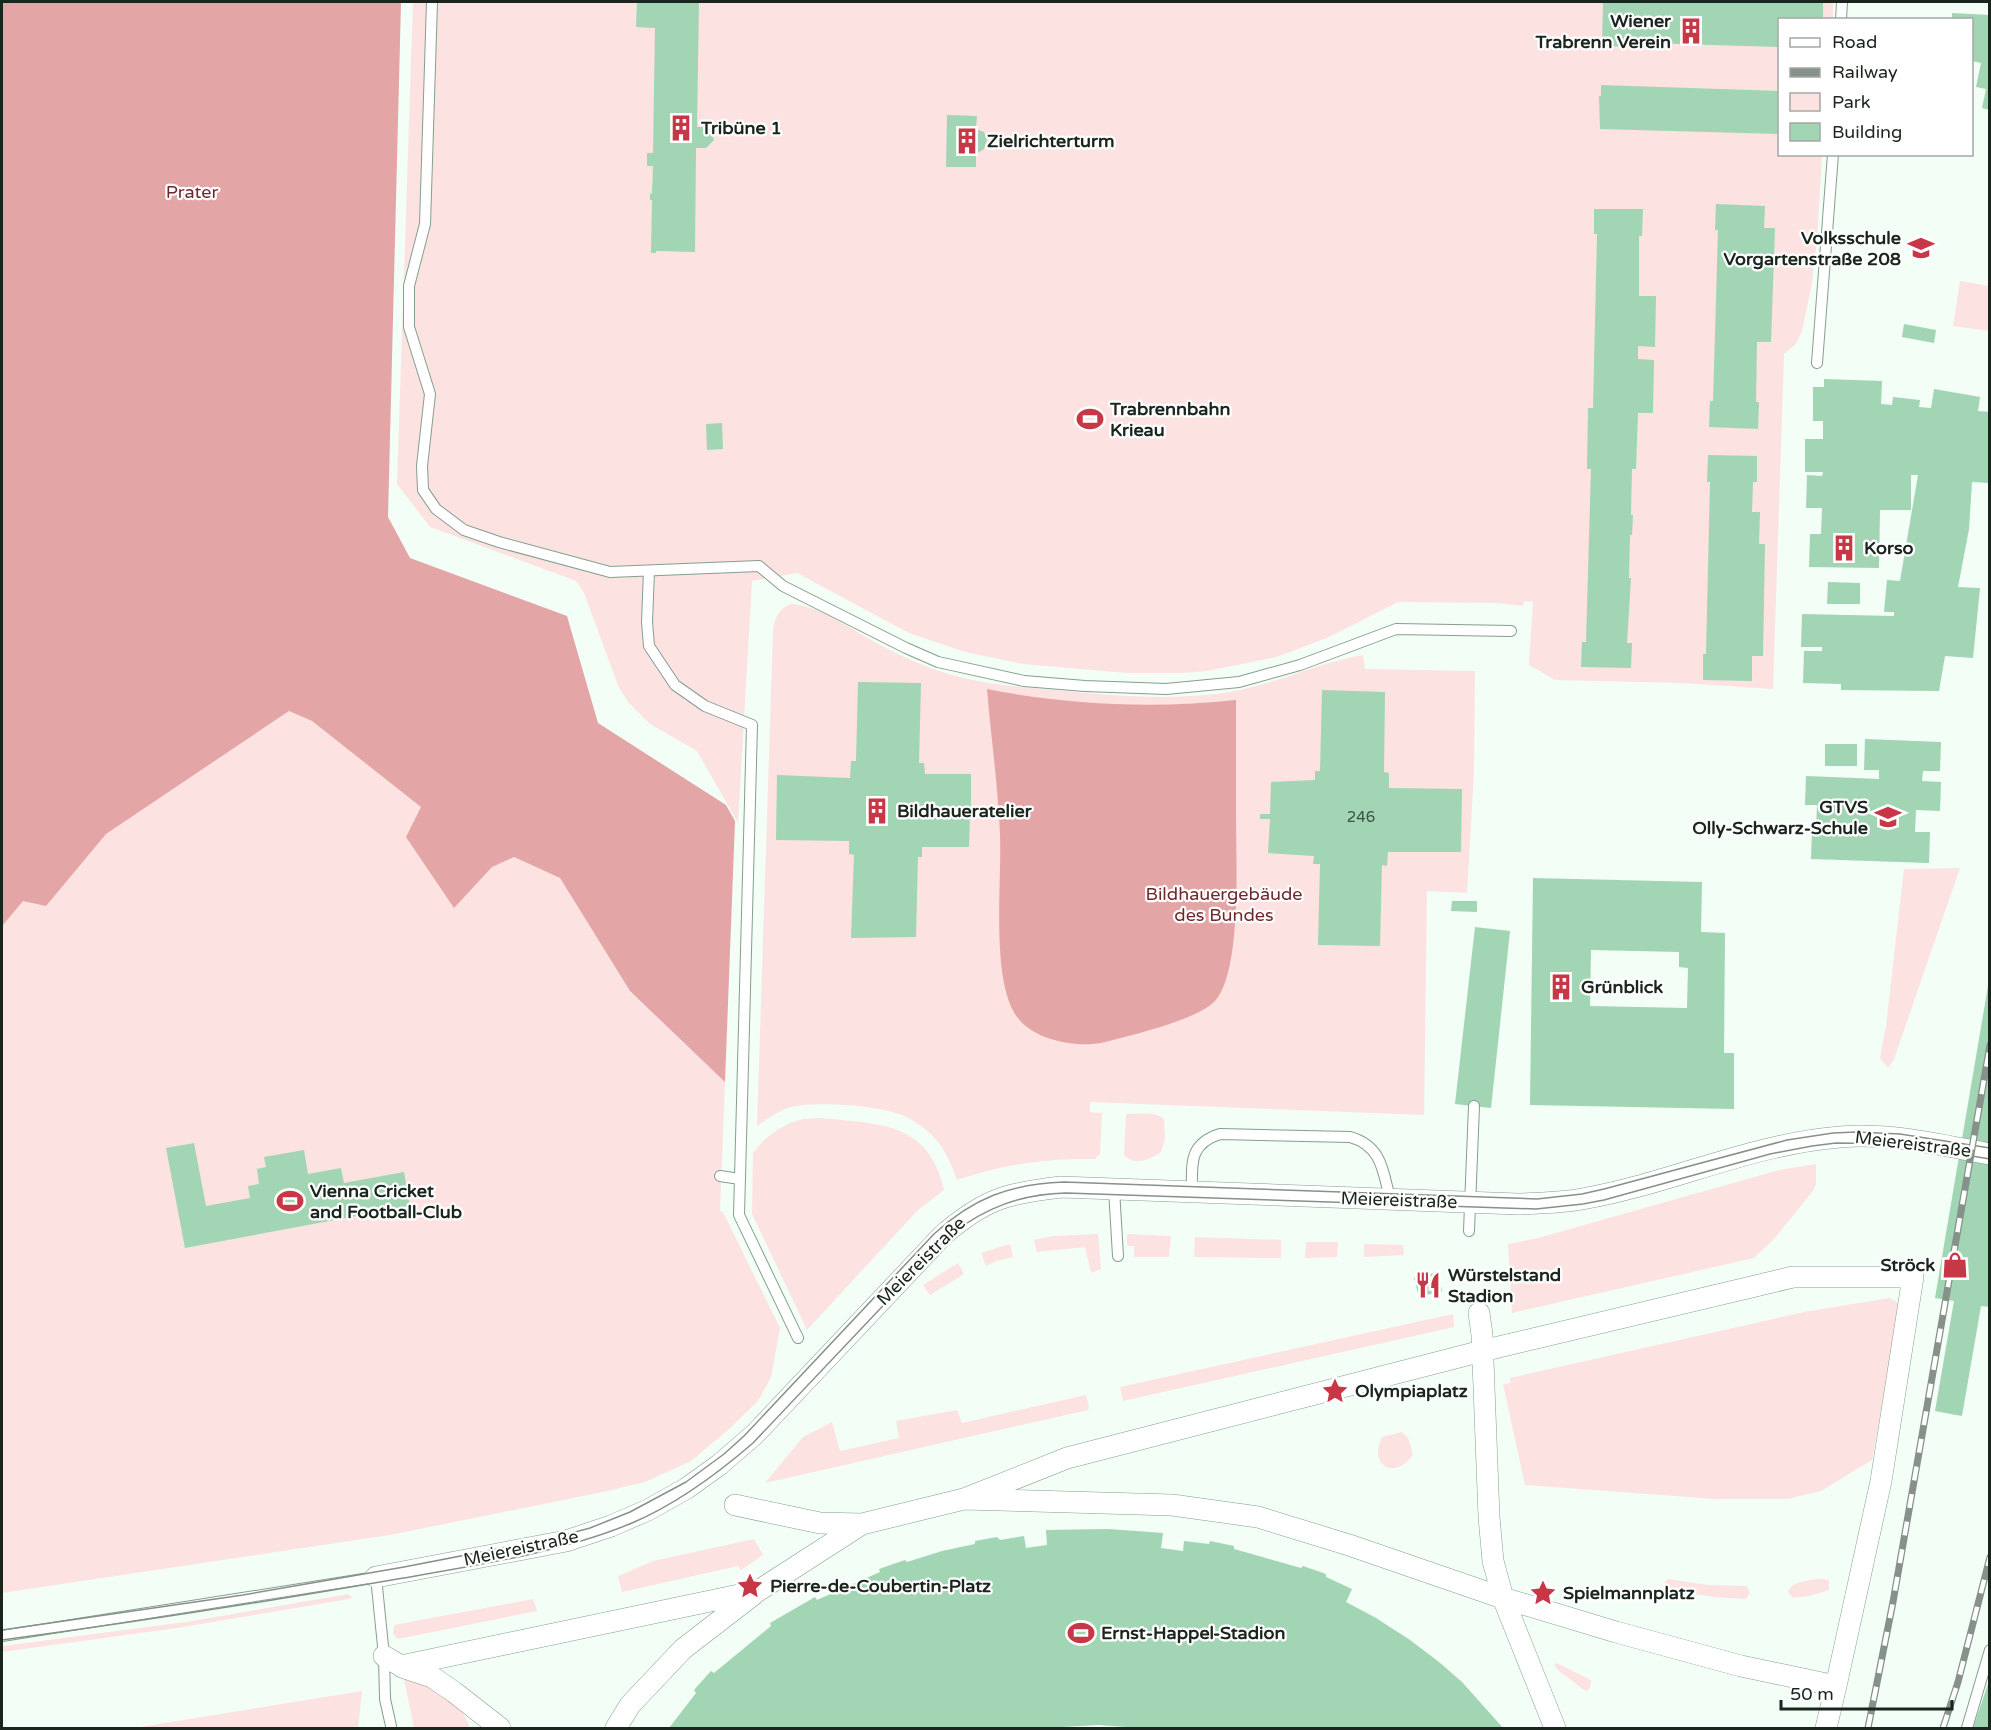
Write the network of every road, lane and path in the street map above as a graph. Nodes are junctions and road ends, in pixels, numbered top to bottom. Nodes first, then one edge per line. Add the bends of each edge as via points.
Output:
1 (432, 2) edge
2 (1842, 2) edge
3 (1841, 18) edge
4 (1833, 156) edge
5 (1817, 363) dead end
6 (649, 571) junction
7 (1510, 631) dead end
8 (1474, 1106) dead end
9 (1989, 1154) edge
10 (720, 1176) dead end
11 (740, 1179) junction
12 (1114, 1189) junction
13 (1192, 1193) junction
14 (1390, 1199) junction
15 (1470, 1202) junction
16 (1469, 1231) dead end
17 (1118, 1256) dead end
18 (1479, 1313) dead end
19 (798, 1338) dead end
20 (1482, 1351) junction
21 (964, 1499) junction
22 (735, 1505) dead end
23 (862, 1524) junction
24 (376, 1577) junction
25 (758, 1591) junction
26 (1503, 1598) junction
27 (2, 1636) edge
28 (1989, 1650) edge
29 (393, 1661) junction
30 (1836, 1686) junction
31 (391, 1726) dead end
32 (500, 1728) edge
33 (616, 1728) edge
34 (1555, 1728) edge
35 (1826, 1728) edge
36 (1967, 1728) edge

1 - 6 lane via 425,224 409,286 409,327 430,394 423,490 436,509 464,530 610,572
2 - 3 lane
4 - 5 lane
6 - 7 lane via 759,566 783,585 938,662 1024,681 1085,686 1166,688 1239,682 1300,665 1396,629
6 - 11 lane via 647,622 649,646 655,656 682,690 705,706 752,725
8 - 15 lane
9 - 15 street, Meiereistraße via 1878,1137 1842,1137 1772,1149 1581,1199 1518,1204
10 - 11 lane
11 - 19 lane via 739,1215
12 - 13 street, Meiereistraße
12 - 17 lane
12 - 24 street, Meiereistraße via 1060,1187 1022,1191 966,1214 755,1434 687,1488 648,1510 566,1541
13 - 14 street, Meiereistraße
13 - 14 lane via 1195,1151 1211,1136 1350,1137 1362,1141 1377,1155
14 - 15 street, Meiereistraße
15 - 16 lane
18 - 20 street
20 - 21 street via 1067,1458
20 - 26 street via 1488,1517 1493,1561
20 - 30 street via 1793,1277 1913,1277 1881,1481
21 - 23 street
21 - 26 street via 1172,1505 1258,1517
22 - 23 street via 820,1523
23 - 25 street
24 - 27 lane, Meiereistraße
24 - 29 lane
25 - 29 street
25 - 33 street via 684,1649 630,1705
26 - 30 street via 1741,1666
26 - 34 street
28 - 36 lane
29 - 31 lane via 385,1699
29 - 32 street via 432,1677
30 - 35 street

